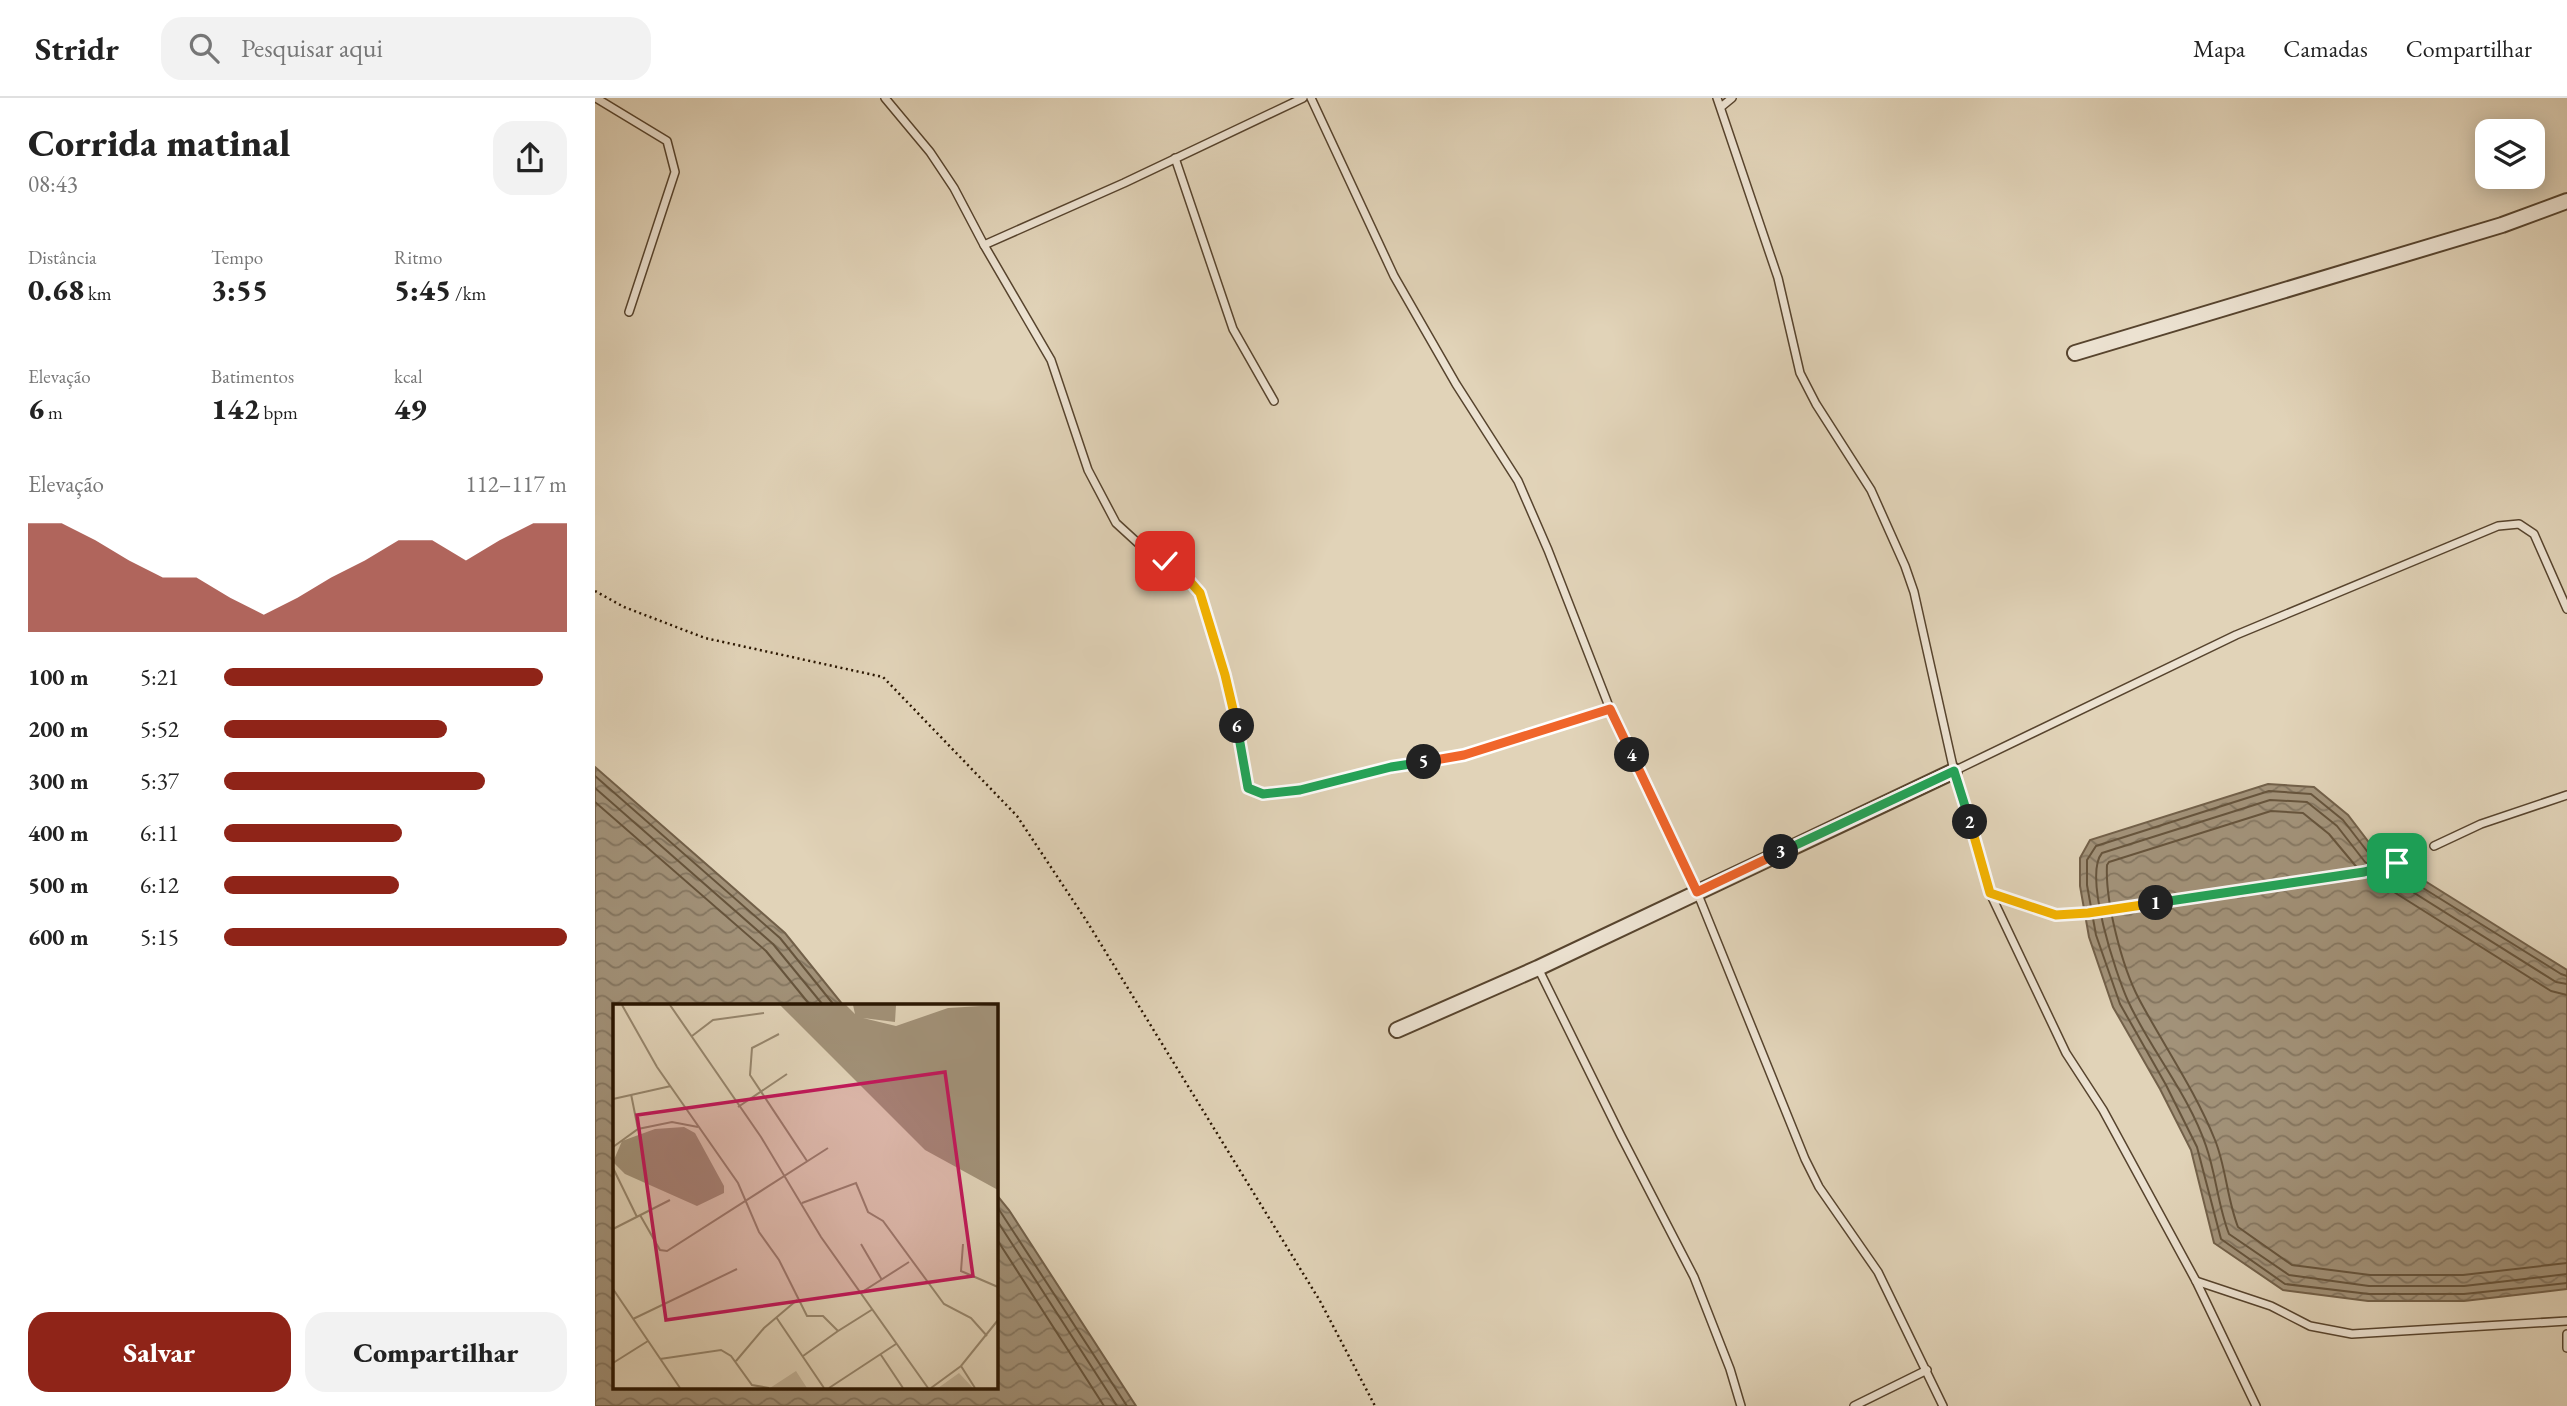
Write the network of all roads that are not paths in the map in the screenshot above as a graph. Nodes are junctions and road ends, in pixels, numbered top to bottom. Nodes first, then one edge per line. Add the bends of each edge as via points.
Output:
1 (596, 98) edge
2 (885, 98) edge
3 (1303, 98) edge
4 (1311, 98) edge
5 (1717, 98) edge
6 (1732, 98) edge
7 (1721, 107) junction
8 (1175, 158) junction
9 (2567, 201) edge
10 (984, 245) junction
11 (629, 312) dead end
12 (2075, 353) dead end
13 (1273, 401) dead end
14 (2567, 609) edge
15 (1610, 709) junction
16 (1954, 771) junction
17 (2567, 795) edge
18 (2434, 846) road end
19 (1697, 892) junction
20 (1538, 968) junction
21 (1397, 1030) dead end
22 (2196, 1281) junction
23 (2567, 1321) edge
24 (2567, 1334) edge
25 (2567, 1348) edge
26 (1927, 1370) junction
27 (1741, 1406) edge
28 (1854, 1406) edge
29 (1943, 1406) edge
30 (2256, 1406) edge

1 - 11 lane via 667,141 675,172
2 - 10 lane via 930,152
3 - 8 lane
4 - 15 lane via 1394,276 1518,481
5 - 7 lane
6 - 7 lane
7 - 16 lane via 1778,278 1800,373 1871,490 1905,566
8 - 10 lane
8 - 13 lane via 1233,329
9 - 12 street via 2502,225
10 - 15 lane via 1051,360 1088,470 1116,523 1144,550 1179,569 1200,593 1225,675 1248,788 1263,794 1300,790 1391,767 1464,755
14 - 16 lane via 2534,534 2519,524 2498,526 2236,635
15 - 19 lane
16 - 19 street
16 - 22 lane via 1990,893 2066,1053 2103,1110
17 - 18 lane via 2481,824
19 - 20 street
19 - 26 lane via 1805,1158 1819,1187 1878,1272
20 - 21 street
20 - 27 lane via 1694,1277
22 - 23 lane via 2271,1306 2310,1326 2352,1334
22 - 30 lane
24 - 25 lane
26 - 28 lane
26 - 29 lane

